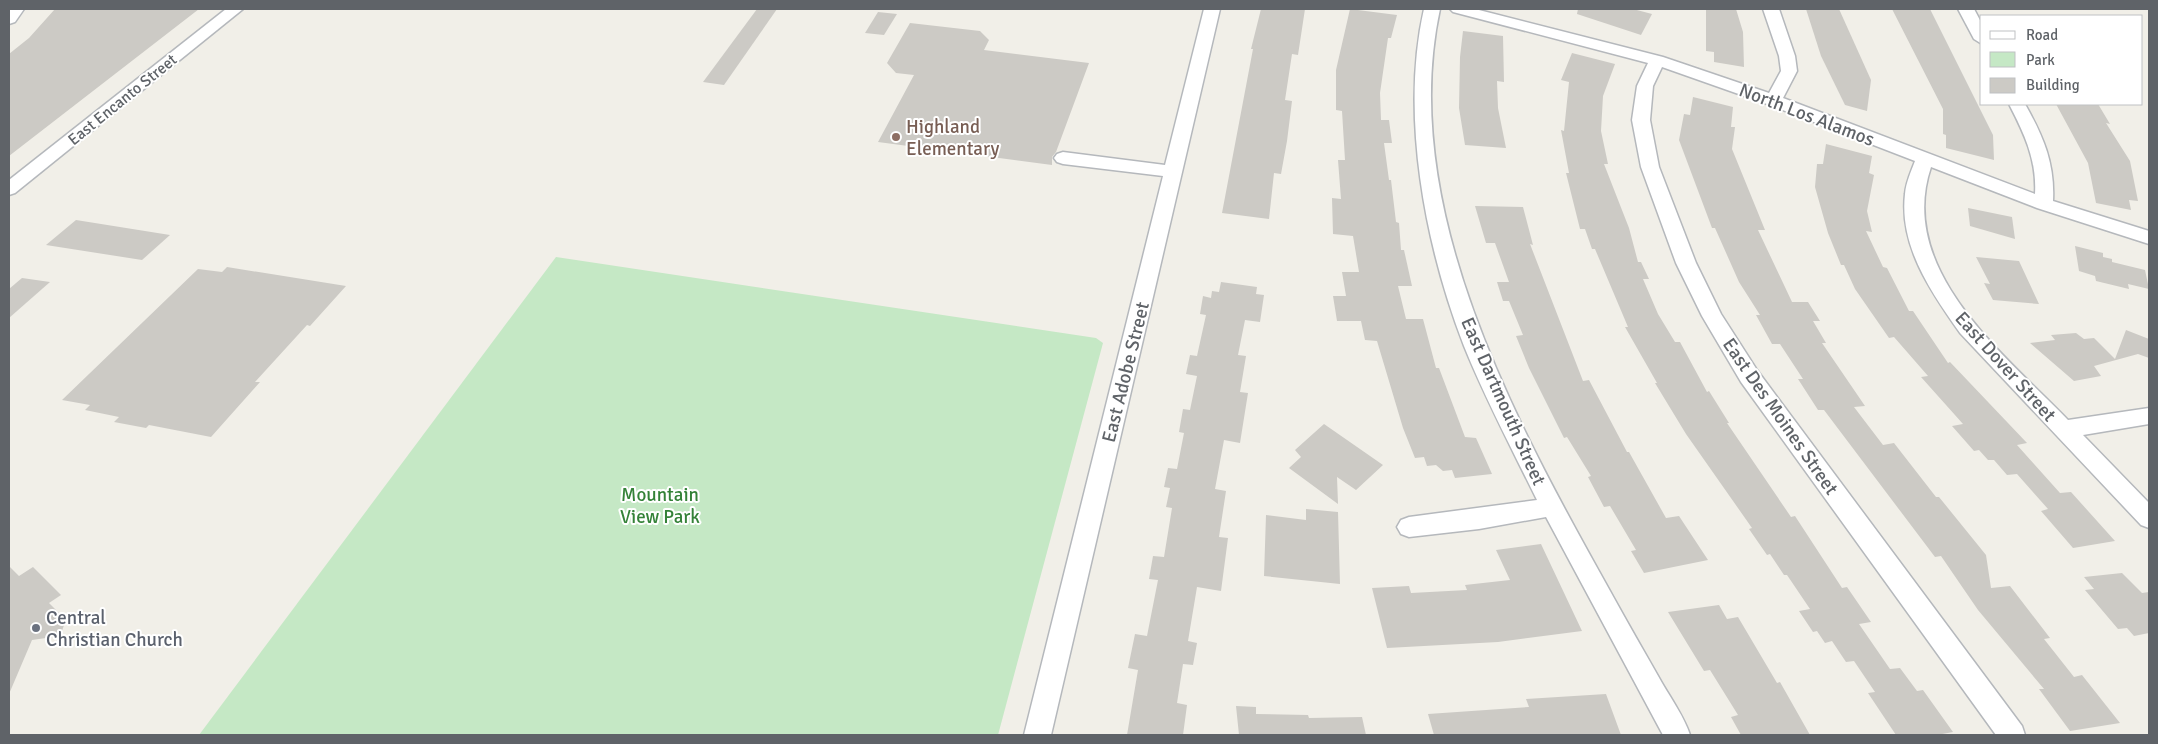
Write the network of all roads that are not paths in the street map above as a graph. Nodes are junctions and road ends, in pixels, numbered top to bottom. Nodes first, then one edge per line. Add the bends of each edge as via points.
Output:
1 (16, 9) edge
2 (234, 9) edge
3 (1212, 9) edge
4 (1432, 9) edge
5 (1458, 9) edge
6 (1771, 9) edge
7 (1966, 9) edge
8 (9, 18) edge
9 (1980, 35) edge
10 (1657, 60) junction
11 (1773, 100) junction
12 (2018, 105) edge
13 (1063, 158) dead end
14 (1924, 159) junction
15 (1173, 172) junction
16 (9, 189) edge
17 (2044, 204) junction
18 (2149, 238) edge
19 (2149, 416) edge
20 (2063, 429) junction
21 (1551, 507) junction
22 (2149, 518) edge
23 (1409, 527) dead end
24 (1037, 735) edge
25 (1677, 735) edge
26 (2012, 735) edge

1 - 8 street
2 - 16 street, East Encanto Street
3 - 15 street, East Adobe Street
4 - 21 street, East Dartmouth Street via 1424,49 1422,105 1436,208 1454,284 1474,345
5 - 10 street, North Los Alamos
6 - 11 street via 1789,71
7 - 9 street
10 - 11 street, North Los Alamos
10 - 26 street, East Des Moines Street via 1646,86 1642,108 1645,150 1680,246 1712,316 1749,376
11 - 14 street, North Los Alamos
12 - 17 street via 2043,156 2047,177
13 - 15 street
14 - 17 street, North Los Alamos
14 - 20 street, East Dover Street via 1914,196 1915,220 1921,249 1931,272 1967,328
15 - 24 street, East Adobe Street
17 - 18 street, North Los Alamos
19 - 20 street
20 - 22 street, East Dover Street
21 - 23 street
21 - 25 street, East Dartmouth Street

